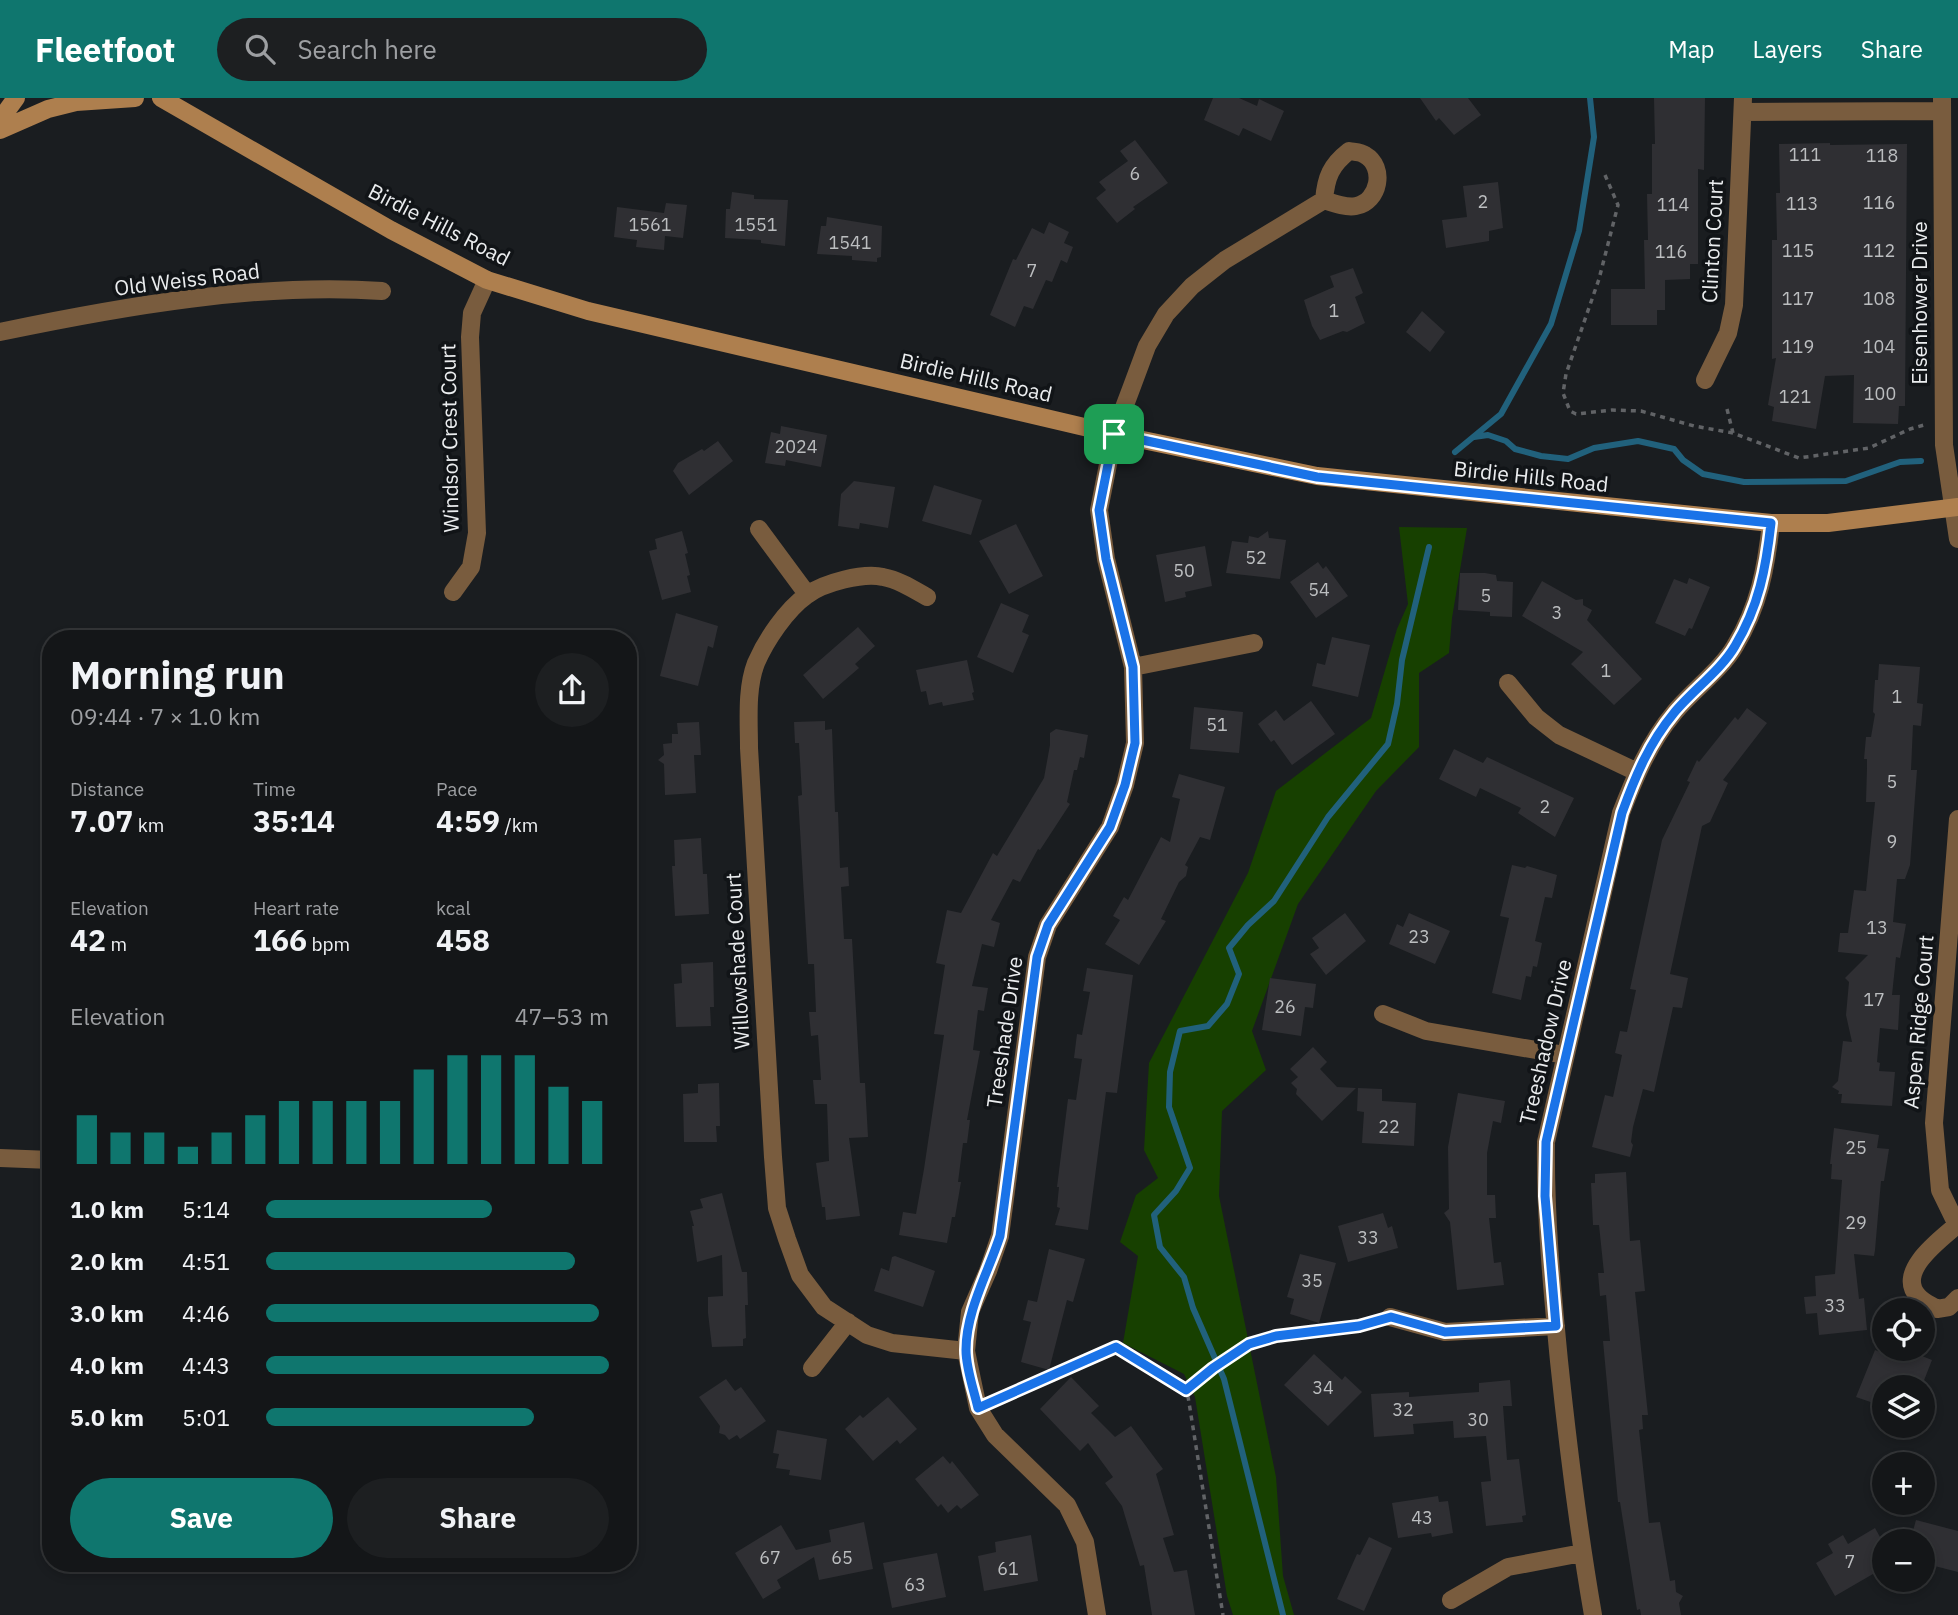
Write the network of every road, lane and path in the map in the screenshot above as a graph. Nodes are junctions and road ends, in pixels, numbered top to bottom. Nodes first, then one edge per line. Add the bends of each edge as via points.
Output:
1 (16, 98) edge
2 (135, 98) edge
3 (161, 98) edge
4 (1942, 104) edge
5 (1743, 105) edge
6 (0, 120) edge
7 (0, 130) edge
8 (1324, 200) dead end
9 (487, 280) junction
10 (382, 291) dead end
11 (0, 332) edge
12 (1705, 380) dead end
13 (1727, 409) dead end
14 (1733, 433) dead end
15 (1114, 434) junction
16 (1955, 507) edge
17 (1771, 523) junction
18 (759, 529) dead end
19 (1958, 538) edge
20 (453, 592) dead end
21 (807, 594) junction
22 (927, 597) dead end
23 (1254, 643) dead end
24 (1133, 667) junction
25 (1508, 683) dead end
26 (1637, 772) junction
27 (1958, 819) edge
28 (1382, 1014) dead end
29 (1565, 1055) junction
30 (0, 1158) edge
31 (42, 1160) edge
32 (1957, 1226) edge
33 (1958, 1298) edge
34 (1391, 1317) joint
35 (848, 1322) junction
36 (1556, 1326) junction
37 (966, 1351) junction
38 (812, 1367) dead end
39 (1186, 1390) junction
40 (978, 1408) junction
41 (1582, 1553) junction
42 (1451, 1600) dead end
43 (1097, 1615) edge
44 (1223, 1615) edge
45 (1593, 1615) edge

1 - 6 main road
2 - 7 main road via 76,102
3 - 9 main road, Birdie Hills Road
4 - 5 street
4 - 16 street, Eisenhower Drive via 1944,445
5 - 12 street, Clinton Court via 1734,305 1728,333
8 - 15 street, Treeshade Drive via 1225,260 1166,314 1147,346
9 - 15 main road, Birdie Hills Road via 588,312
9 - 20 street, Windsor Crest Court via 472,313 470,337 477,533 471,567
10 - 11 street, Old Weiss Road via 281,291 189,300
13 - 14 path
15 - 17 main road, Birdie Hills Road via 1317,477
15 - 24 street, Treeshade Drive via 1099,510 1106,559
16 - 17 main road, Birdie Hills Road via 1828,523
16 - 19 street
17 - 26 street, Treeshadow Drive via 1756,604 1734,649 1674,713
18 - 21 street
21 - 22 street, Willowshade Court via 854,576 882,576
21 - 35 street, Willowshade Court via 774,629 756,665 749,701 749,748 777,1208 800,1275 824,1307
23 - 24 street
24 - 37 street, Treeshade Drive via 1135,743 1125,785 1110,827 1048,925 1037,957 1000,1236 970,1312
25 - 26 street via 1536,717 1559,735
26 - 29 street, Treeshadow Drive via 1622,813
27 - 32 street, Aspen Ridge Court via 1934,1124 1940,1190
28 - 29 street via 1426,1031
29 - 36 street, Treeshadow Drive via 1546,1142 1545,1196
30 - 31 street
32 - 33 street, Aspen Ridge Court via 1922,1255 1912,1286 1917,1296 1937,1309 1949,1307
34 - 36 street via 1445,1332
34 - 39 path via 1249,1344
35 - 37 street, Willowshade Court via 867,1335 892,1343
35 - 38 street
36 - 41 street, Treeshadow Drive
37 - 40 street, Treeshade Drive
39 - 40 path via 1116,1347
39 - 44 path
40 - 43 street, Treeshade Drive via 995,1436 1067,1505 1085,1542
41 - 42 street via 1508,1567
41 - 45 street, Treeshadow Drive

